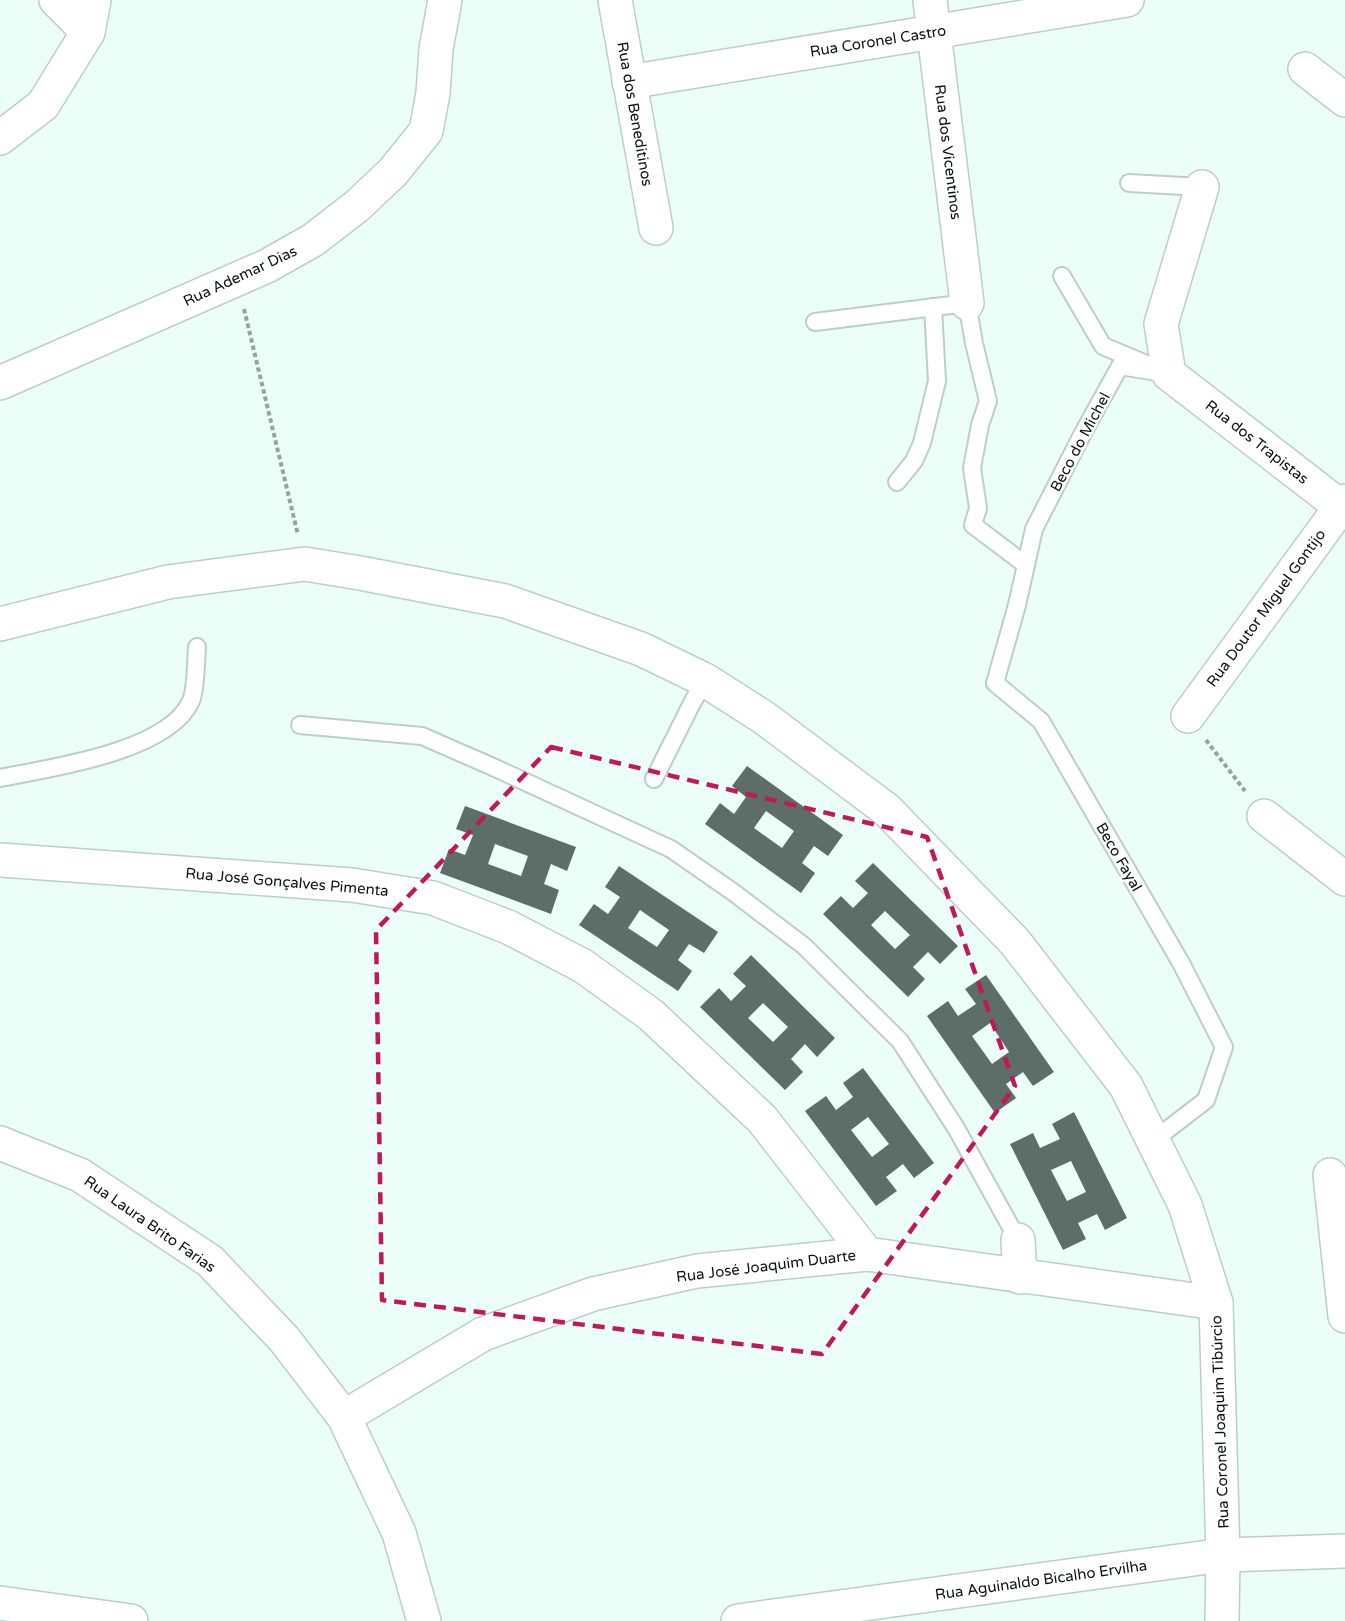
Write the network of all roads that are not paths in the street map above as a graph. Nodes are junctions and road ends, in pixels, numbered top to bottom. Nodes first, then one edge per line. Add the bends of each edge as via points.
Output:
1 (56, 0) edge
2 (93, 0) edge
3 (445, 0) edge
4 (615, 0) edge
5 (930, 0) edge
6 (1127, 0) edge
7 (88, 32) junction
8 (934, 32) junction
9 (1305, 69) dead end
10 (629, 82) junction
11 (1345, 100) edge
12 (0, 138) edge
13 (1129, 183) dead end
14 (1202, 187) joint
15 (656, 228) dead end
16 (1062, 276) dead end
17 (967, 303) junction
18 (933, 307) junction
19 (815, 322) dead end
20 (1169, 374) junction
21 (0, 383) edge
22 (897, 482) dead end
23 (1344, 506) edge
24 (1026, 565) junction
25 (0, 624) edge
26 (197, 647) dead end
27 (705, 680) junction
28 (1188, 716) road end
29 (300, 725) dead end
30 (0, 778) edge
31 (654, 779) dead end
32 (1264, 816) road end
33 (0, 860) edge
34 (1345, 879) edge
35 (1154, 1140) junction
36 (0, 1143) edge
37 (1330, 1175) dead end
38 (1018, 1240) joint
39 (867, 1254) junction
40 (1020, 1277) junction
41 (1216, 1303) junction
42 (1345, 1316) edge
43 (344, 1418) junction
44 (1345, 1551) edge
45 (1223, 1555) junction
46 (0, 1603) edge
47 (132, 1621) edge
48 (424, 1621) edge
49 (738, 1621) edge
50 (1222, 1621) edge

1 - 7 street
2 - 7 street
3 - 21 street, Rua Ademar Dias via 426,130 393,172 357,206 313,240 267,266
4 - 10 street, Rua dos Beneditinos
5 - 8 street, Rua dos Vicentinos
6 - 8 street, Rua Coronel Castro
7 - 12 street via 44,105
8 - 10 street, Rua Coronel Castro
8 - 17 street, Rua dos Vicentinos
9 - 11 street
10 - 15 street, Rua dos Beneditinos
13 - 14 lane
14 - 20 street via 1161,324
16 - 20 lane via 1103,345
17 - 18 lane
17 - 24 lane, Rua dos Vicentinos via 988,401 972,468 978,508 973,525
18 - 19 lane
18 - 22 lane via 937,381 922,443
20 - 23 street, Rua dos Trapistas
20 - 24 lane, Beco do Michel via 1120,366 1034,529
23 - 28 street, Rua Doutor Miguel Gontijo
24 - 35 lane, Beco Fayal via 995,682 1041,721 1181,963 1224,1047 1206,1100
25 - 27 street, Rua Coronel Joaquim Tibúrcio via 168,582 305,564 505,601 641,649
26 - 30 lane via 192,700 181,717 147,740 102,757
27 - 31 lane
27 - 35 street, Rua Coronel Joaquim Tibúrcio via 763,717 895,818 1015,942 1126,1086
29 - 38 lane via 422,736 671,849 733,892 804,946 900,1041 956,1128
32 - 34 street
33 - 39 street, Rua José Gonçalves Pimenta via 352,885 433,898 508,927 583,966 651,1015 762,1119
35 - 41 street, Rua Coronel Joaquim Tibúrcio via 1185,1205
36 - 43 street, Rua Laura Brito Farias via 80,1175 210,1261 284,1339
37 - 42 street
38 - 40 street
39 - 40 street, Rua José Joaquim Duarte
39 - 43 street, Rua José Joaquim Duarte via 697,1271 593,1294 483,1334
40 - 41 street, Rua José Joaquim Duarte
41 - 45 street, Rua Coronel Joaquim Tibúrcio
43 - 48 street, Rua Laura Brito Farias via 399,1533
44 - 45 street, Rua Aguinaldo Bicalho Ervilha
45 - 49 street, Rua Aguinaldo Bicalho Ervilha
45 - 50 street, Rua Coronel Joaquim Tibúrcio
46 - 47 street

